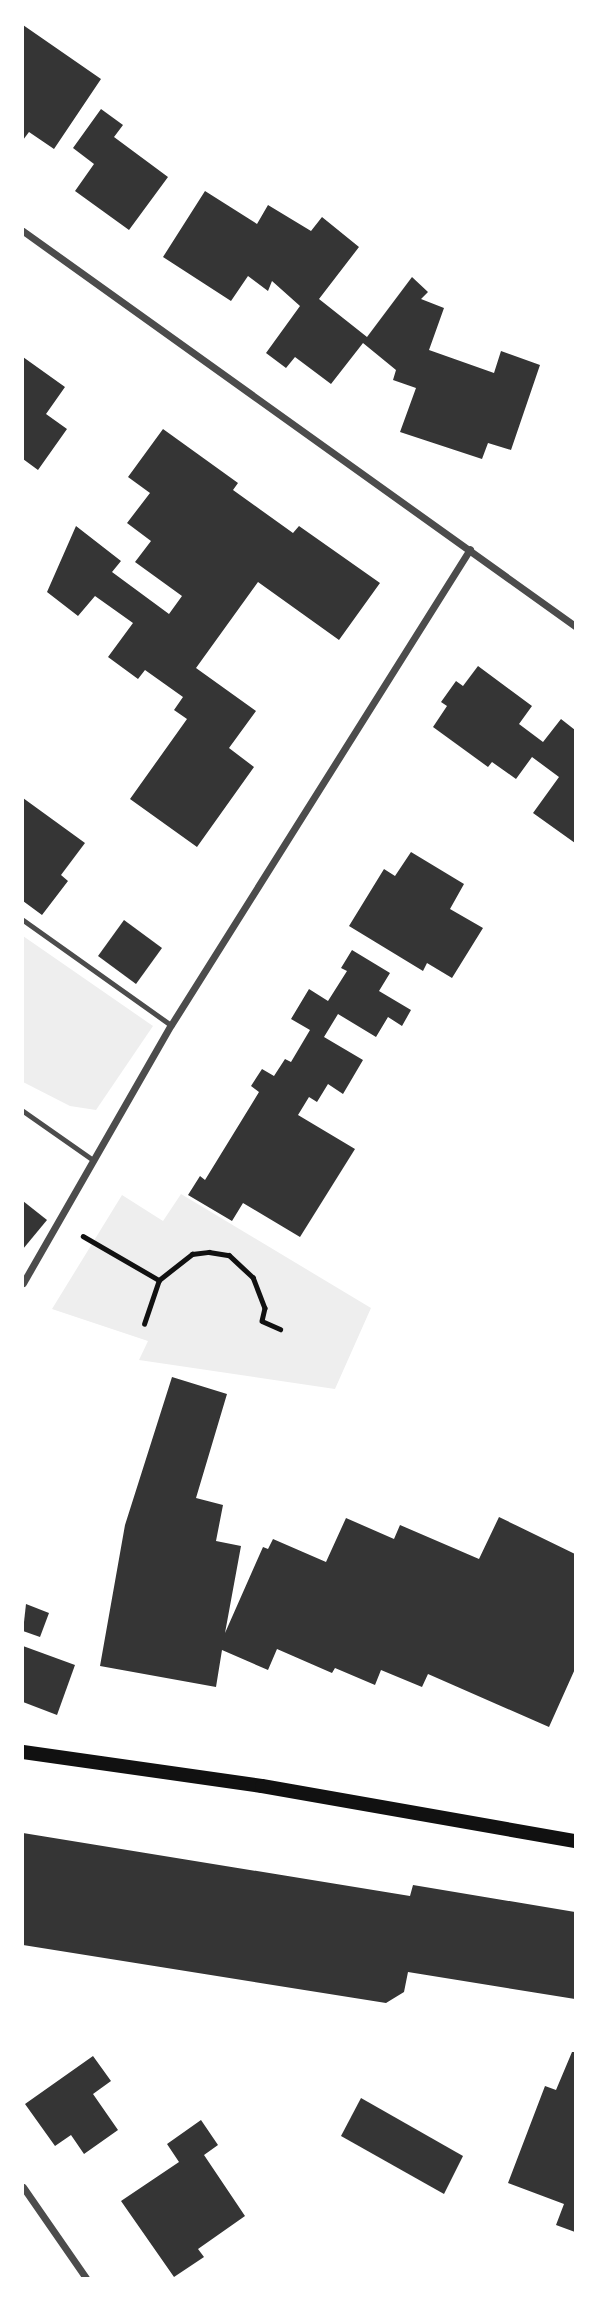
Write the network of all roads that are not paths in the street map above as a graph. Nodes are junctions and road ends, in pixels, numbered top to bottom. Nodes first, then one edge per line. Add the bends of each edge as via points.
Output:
1 (23, 231) edge
2 (470, 549) junction
3 (575, 626) edge
4 (23, 920) edge
5 (171, 1025) junction
6 (23, 1111) edge
7 (93, 1160) junction
8 (23, 1283) edge
9 (23, 1752) edge
10 (575, 1841) edge
11 (23, 2187) edge
12 (86, 2278) edge

1 - 2 street
2 - 3 street
2 - 5 street
4 - 5 lane
5 - 7 street
6 - 7 lane
7 - 8 street
9 - 10 main road via 262,1786
11 - 12 street

